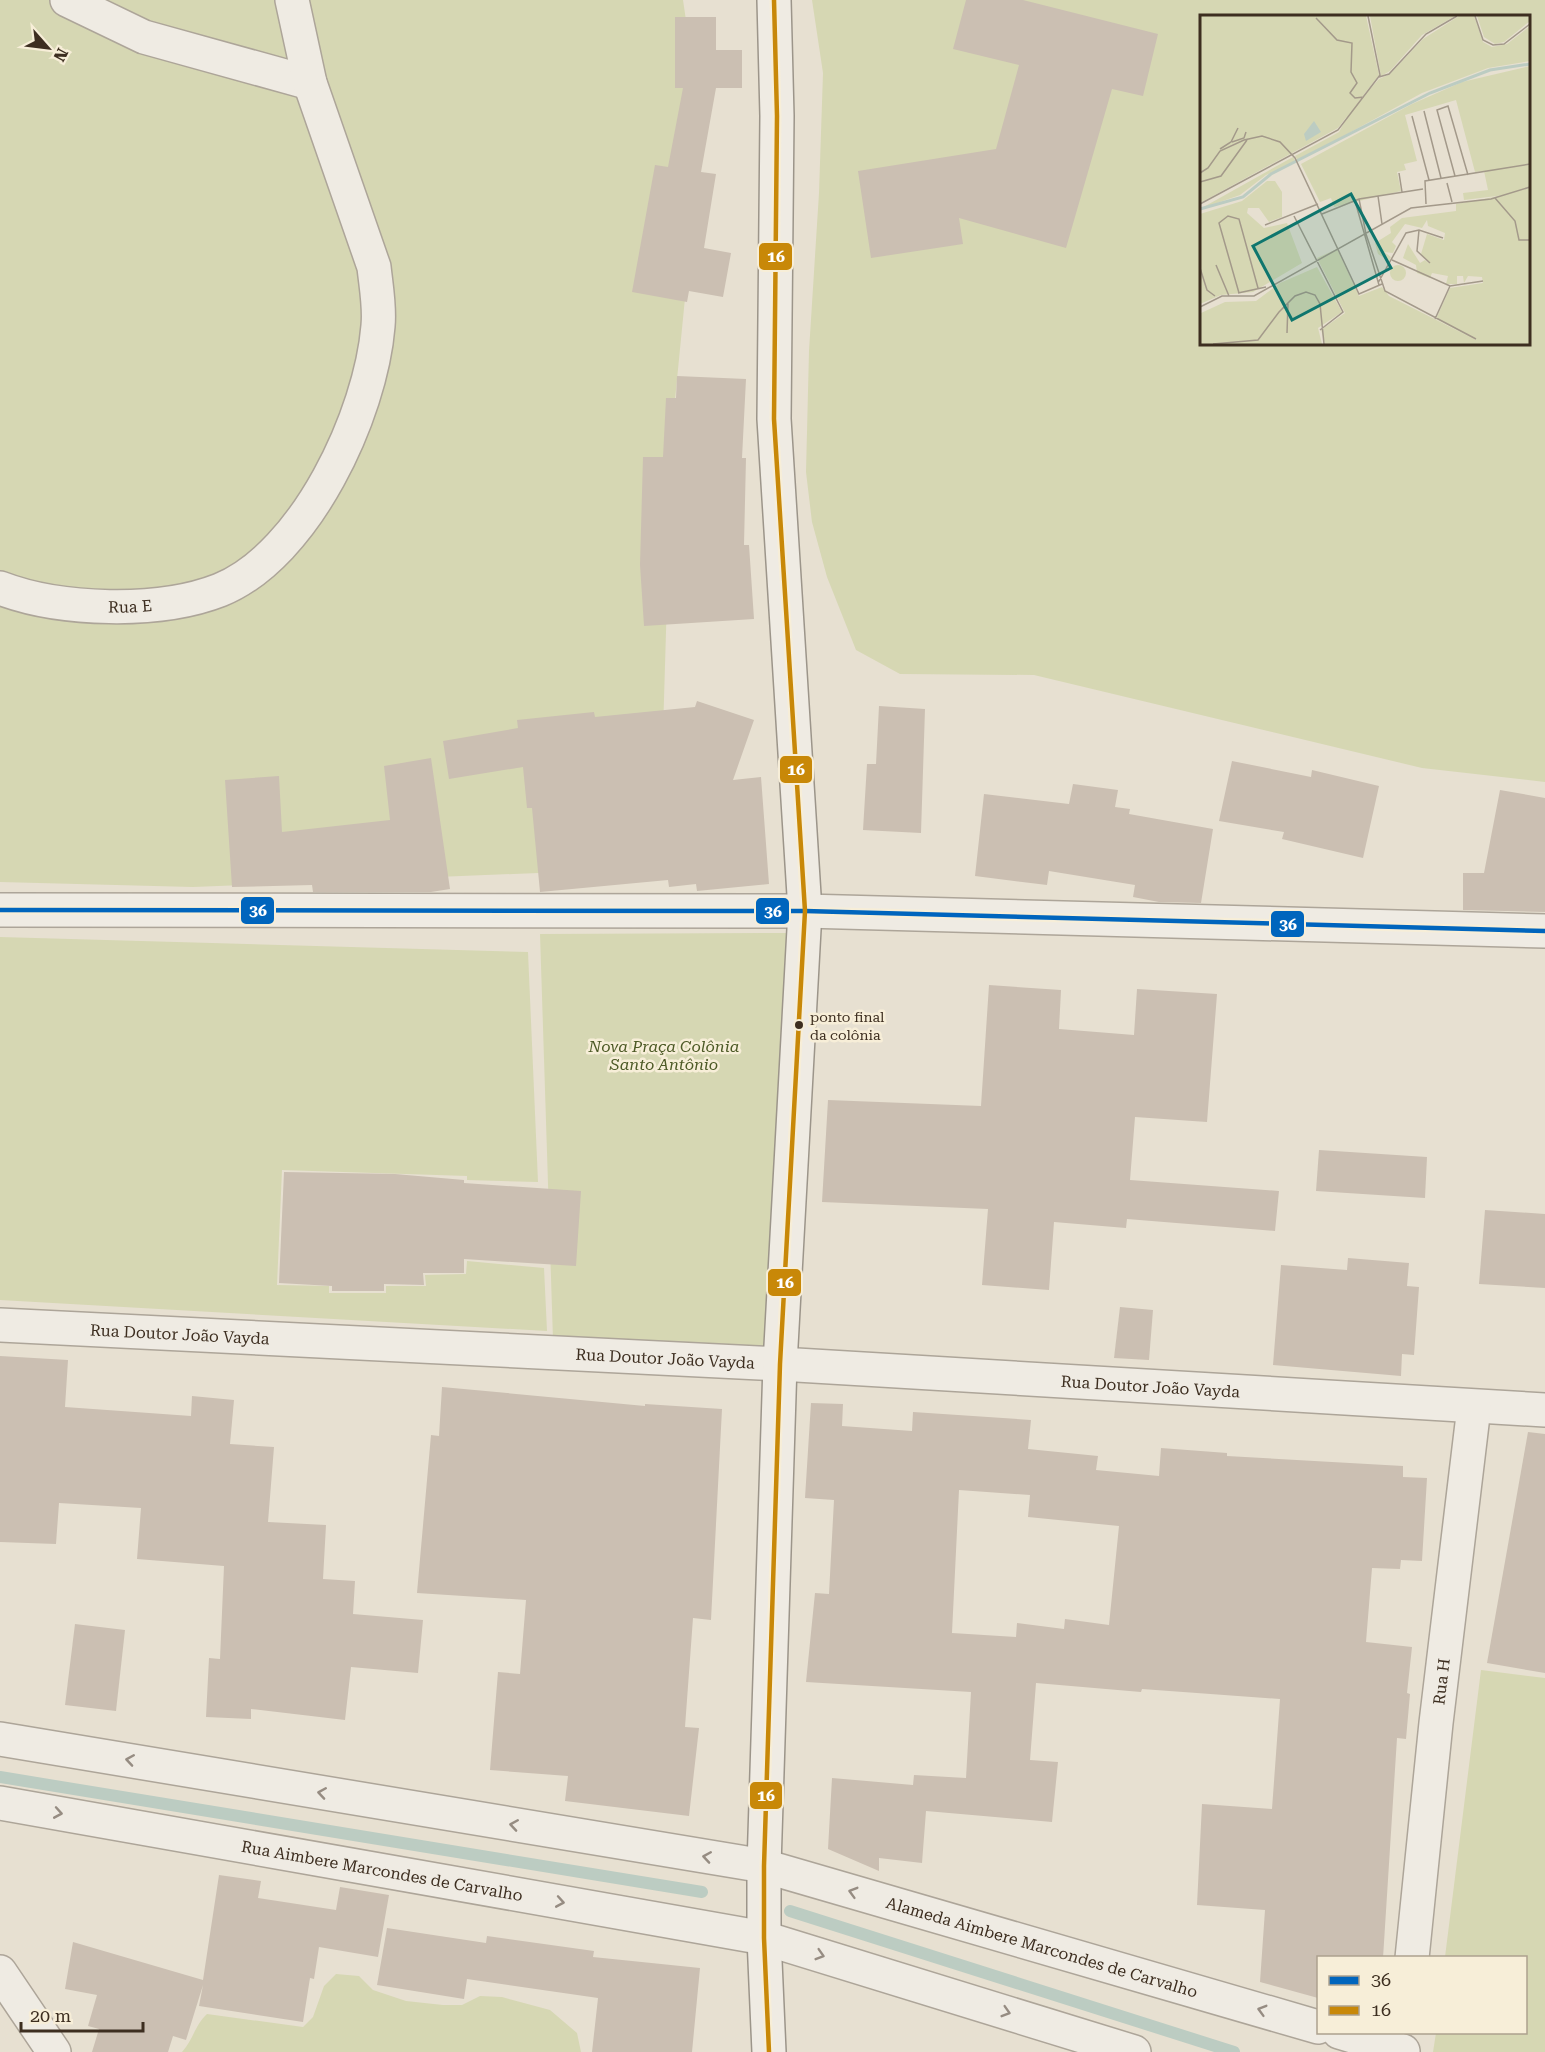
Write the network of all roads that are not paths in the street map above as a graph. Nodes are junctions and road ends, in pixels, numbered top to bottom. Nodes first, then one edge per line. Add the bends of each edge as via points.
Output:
1 (68, 0) edge
2 (292, 0) edge
3 (774, 0) edge
4 (310, 83) junction
5 (0, 588) edge
6 (0, 910) edge
7 (805, 911) junction
8 (1545, 932) edge
9 (0, 1325) edge
10 (780, 1364) junction
11 (1474, 1407) junction
12 (1545, 1410) edge
13 (0, 1739) edge
14 (0, 1803) edge
15 (764, 1866) junction
16 (764, 1938) junction
17 (1412, 1956) edge
18 (0, 1972) edge
19 (1317, 2026) edge
20 (1349, 2034) edge
21 (1404, 2045) edge
22 (54, 2052) edge
23 (769, 2052) edge
24 (1134, 2052) edge

1 - 4 street via 144,37
2 - 4 street, Rua E
3 - 7 street via 774,419
4 - 5 street, Rua E via 374,267 378,326 364,395 321,492 296,527 255,570 221,590 163,604 93,605 19,595
6 - 7 street
7 - 8 street
7 - 10 street
9 - 10 street, Rua Doutor João Vayda
10 - 11 street, Rua Doutor João Vayda
10 - 15 street
11 - 12 street, Rua Doutor João Vayda
11 - 17 street, Rua H
15 -> 13 street
14 -> 16 street, Rua Aimbere Marcondes de Carvalho
15 - 16 street
19 -> 15 street, Alameda Aimbere Marcondes de Carvalho
16 - 23 street
16 -> 24 street
18 - 22 street
20 - 21 street

